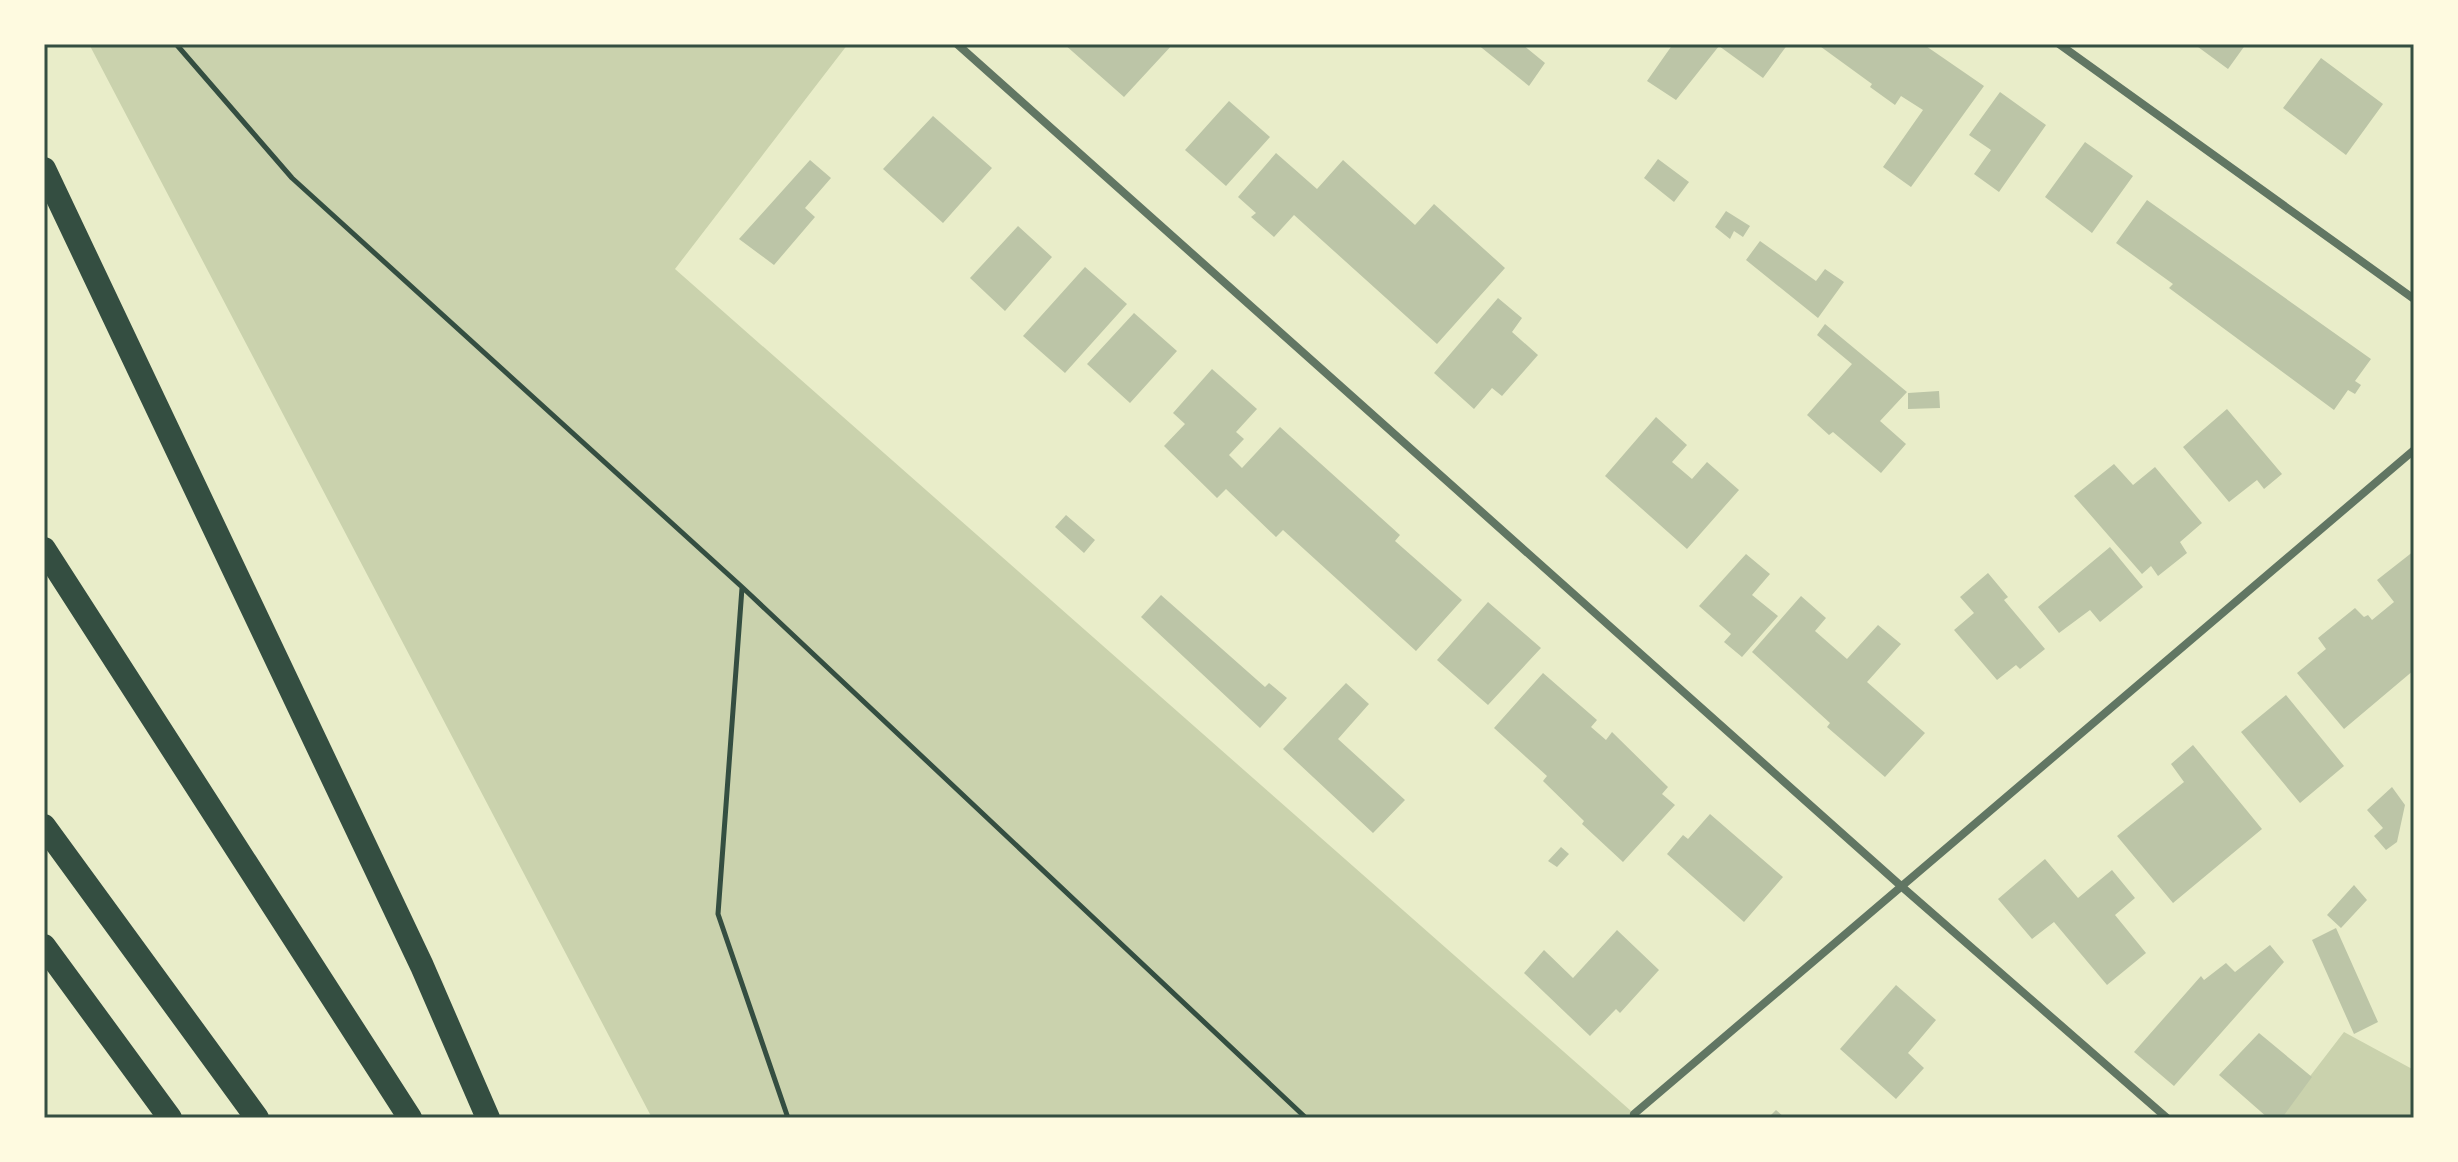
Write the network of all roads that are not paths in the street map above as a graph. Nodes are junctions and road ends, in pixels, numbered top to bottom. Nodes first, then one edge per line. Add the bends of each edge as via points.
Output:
1 (957, 44) edge
2 (2059, 44) edge
3 (44, 169) edge
4 (2414, 299) edge
5 (2414, 450) edge
6 (44, 549) edge
7 (44, 826) edge
8 (1901, 886) junction
9 (44, 946) edge
10 (1634, 1114) dead end
11 (170, 1118) edge
12 (257, 1118) edge
13 (410, 1118) edge
14 (488, 1118) edge
15 (2167, 1118) edge

1 - 8 street
2 - 4 street
3 - 14 highway via 422,966
5 - 8 street
6 - 13 highway
7 - 12 highway
8 - 10 street
8 - 15 street
9 - 11 highway

